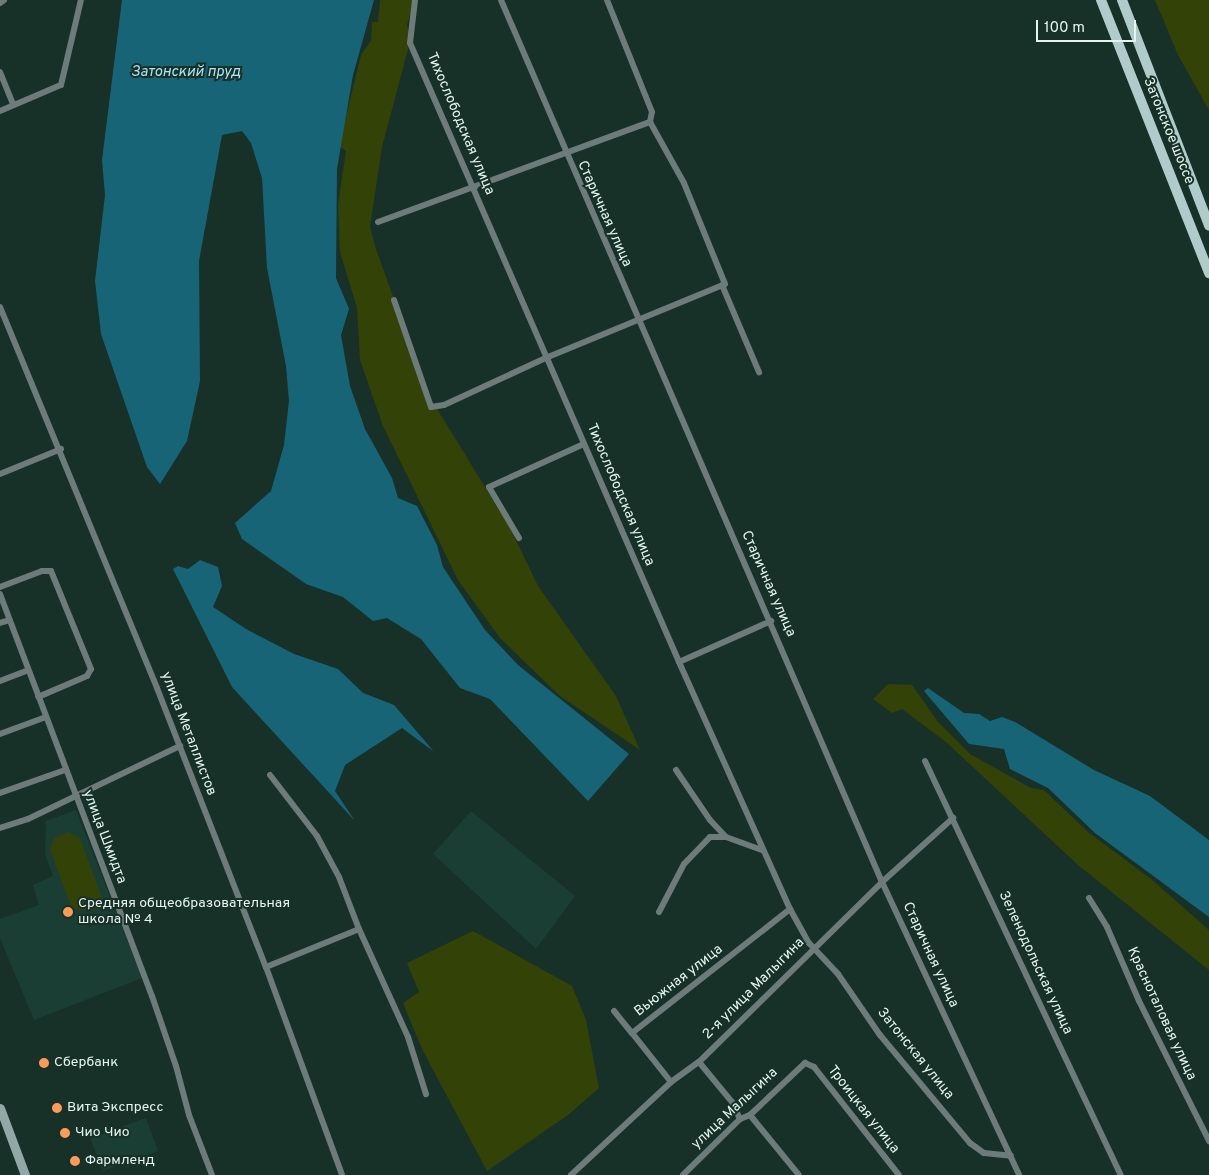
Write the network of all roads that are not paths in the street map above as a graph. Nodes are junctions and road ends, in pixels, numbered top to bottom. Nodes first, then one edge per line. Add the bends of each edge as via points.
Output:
1 (4, 0) edge
2 (81, 0) edge
3 (415, 0) edge
4 (500, 0) edge
5 (607, 0) edge
6 (1101, 0) edge
7 (1122, 0) edge
8 (0, 2) edge
9 (0, 72) edge
10 (13, 106) junction
11 (0, 111) edge
12 (650, 122) junction
13 (564, 152) junction
14 (472, 185) junction
15 (378, 222) dead end
16 (1209, 226) edge
17 (1209, 273) edge
18 (724, 284) junction
19 (394, 300) dead end
20 (0, 307) edge
21 (637, 320) junction
22 (548, 357) junction
23 (759, 372) dead end
24 (584, 444) junction
25 (61, 449) junction
26 (0, 474) edge
27 (519, 538) dead end
28 (0, 587) edge
29 (0, 594) edge
30 (10, 620) junction
31 (772, 621) junction
32 (0, 623) edge
33 (678, 662) junction
34 (28, 670) junction
35 (0, 681) edge
36 (38, 697) junction
37 (46, 717) junction
38 (0, 734) edge
39 (180, 746) junction
40 (925, 761) dead end
41 (65, 770) junction
42 (676, 770) dead end
43 (270, 775) dead end
44 (0, 794) edge
45 (75, 797) junction
46 (953, 818) junction
47 (0, 828) edge
48 (726, 837) junction
49 (762, 850) junction
50 (882, 882) junction
51 (1089, 898) dead end
52 (790, 909) junction
53 (660, 912) dead end
54 (359, 929) junction
55 (815, 946) junction
56 (266, 967) junction
57 (614, 1012) dead end
58 (632, 1033) junction
59 (699, 1062) junction
60 (805, 1063) joint
61 (671, 1082) junction
62 (426, 1094) dead end
63 (0, 1108) edge
64 (750, 1115) junction
65 (740, 1119) junction
66 (1209, 1141) edge
67 (1010, 1156) junction
68 (25, 1175) edge
69 (212, 1175) edge
70 (342, 1175) edge
71 (571, 1175) edge
72 (683, 1175) edge
73 (799, 1175) edge
74 (899, 1175) edge
75 (1019, 1175) edge
76 (1121, 1175) edge

1 - 8 street
2 - 10 street via 62,85
3 - 14 street, Тихослободская улица via 410,43
4 - 13 street, Старичная улица
5 - 12 street via 652,112
6 - 17 main road, Затонское шоссе
7 - 16 main road, Затонское шоссе
9 - 10 street
10 - 11 street
12 - 13 street
12 - 18 street via 684,183
13 - 14 street
13 - 21 street, Старичная улица
14 - 15 street
14 - 22 street, Тихослободская улица
18 - 21 street
18 - 23 street
19 - 22 street via 431,407 444,406
20 - 25 street, улица Металлистов
21 - 22 street
21 - 31 street, Старичная улица
22 - 24 street, Тихослободская улица
24 - 27 street via 489,487
24 - 33 street, Тихослободская улица
25 - 26 street
25 - 39 street, улица Металлистов
28 - 36 street via 42,572 51,572 91,669 87,676
29 - 30 street, улица Шмидта
30 - 32 street
30 - 34 street, улица Шмидта
31 - 33 street
31 - 50 street, Старичная улица
33 - 49 street, Тихослободская улица
34 - 35 street
34 - 36 street, улица Шмидта
36 - 37 street, улица Шмидта
37 - 38 street
37 - 41 street, улица Шмидта
39 - 45 street
39 - 56 street, улица Металлистов
40 - 46 street, Зеленодольская улица
41 - 44 street
41 - 45 street, улица Шмидта
42 - 48 street via 710,820
43 - 54 street via 317,836 339,877
45 - 47 street
45 - 69 street, улица Шмидта via 152,996 189,1115
46 - 50 street, 2-я улица Малыгина
46 - 76 street, Зеленодольская улица
48 - 49 street
48 - 53 street via 710,836 684,864
49 - 52 street, Тихослободская улица
50 - 55 street, 2-я улица Малыгина
50 - 67 street, Старичная улица
51 - 66 street, Красноталовая улица via 1107,927 1139,1002
52 - 55 street, Тихослободская улица via 809,943
52 - 58 street, Вьюжная улица
54 - 56 street
54 - 62 street via 408,1037
55 - 59 street, 2-я улица Малыгина
55 - 67 street, Затонская улица via 880,1035 970,1143 984,1153
56 - 70 street, улица Металлистов
57 - 58 street
58 - 61 street, Вьюжная улица
59 - 61 street, 2-я улица Малыгина
59 - 65 street via 732,1102
60 - 64 street, улица Малыгина
60 - 74 street, Троицкая улица via 814,1068
61 - 71 street, 2-я улица Малыгина
63 - 68 main road
64 - 65 street, улица Малыгина
64 - 73 street
65 - 72 street, улица Малыгина
67 - 75 street, Старичная улица

